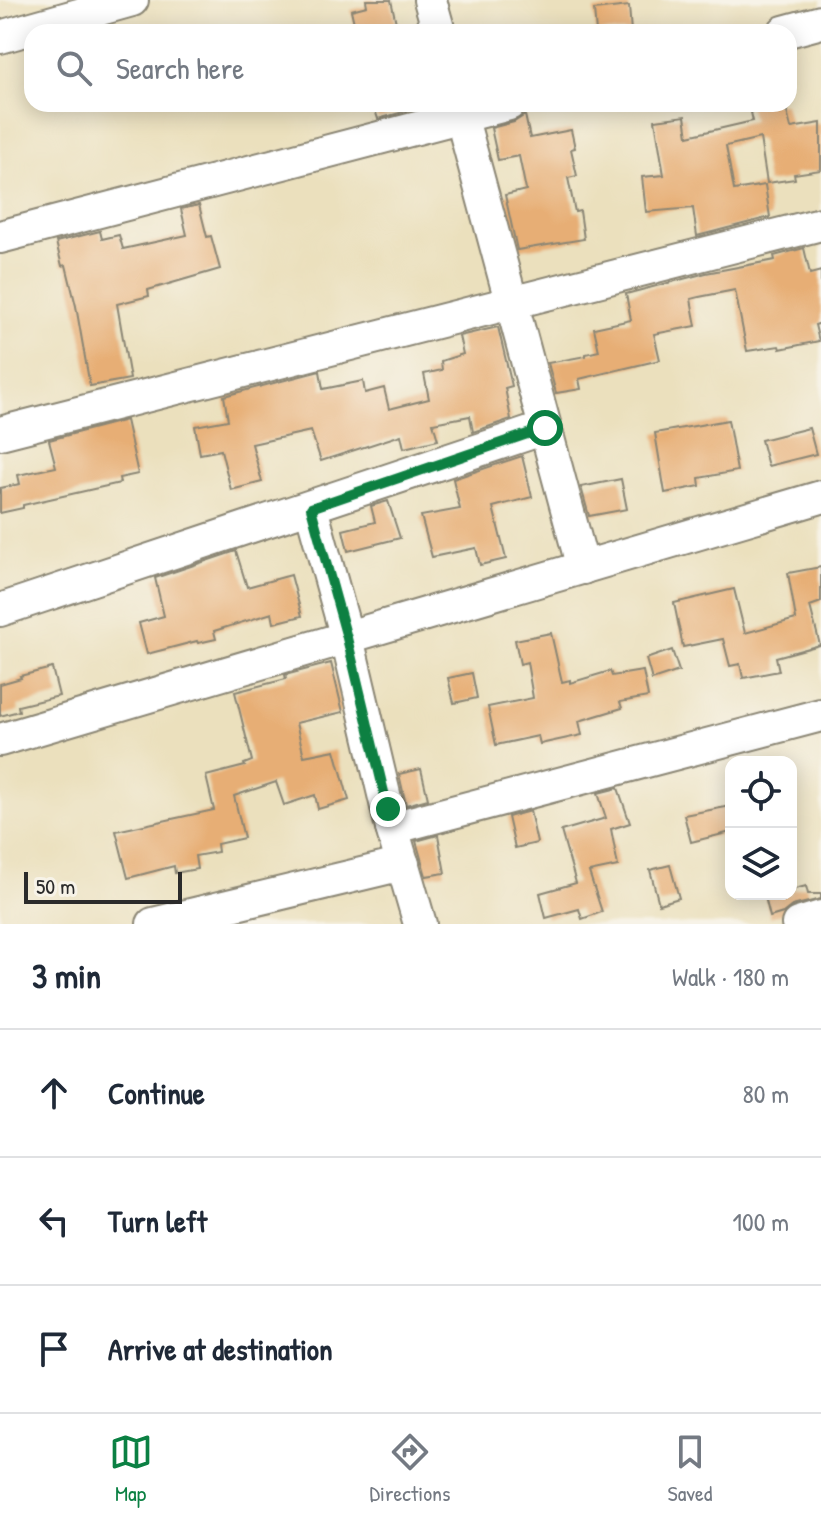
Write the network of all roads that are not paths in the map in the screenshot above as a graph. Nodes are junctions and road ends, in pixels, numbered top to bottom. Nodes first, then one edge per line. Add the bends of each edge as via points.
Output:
1 (132, 0) edge
2 (430, 0) edge
3 (821, 22) edge
4 (46, 24) edge
5 (437, 24) edge
6 (797, 28) edge
7 (24, 30) edge
8 (0, 37) edge
9 (453, 112) edge
10 (461, 112) edge
11 (821, 224) edge
12 (0, 237) edge
13 (511, 303) junction
14 (545, 428) junction
15 (0, 433) edge
16 (821, 497) edge
17 (311, 508) junction
18 (583, 568) junction
19 (0, 610) edge
20 (347, 638) junction
21 (821, 715) edge
22 (0, 740) edge
23 (392, 828) junction
24 (403, 864) junction
25 (821, 917) edge
26 (153, 924) edge
27 (420, 924) edge
28 (798, 924) edge

1 - 4 street
2 - 5 street
3 - 6 street
7 - 8 street
9 - 12 street
10 - 13 street
11 - 13 street
13 - 14 street
13 - 15 street
14 - 17 street
14 - 18 street
16 - 18 street
17 - 19 street
17 - 20 street
18 - 20 street
20 - 22 street
20 - 23 street
21 - 23 street
23 - 24 street
24 - 26 street
24 - 27 street
25 - 28 street

